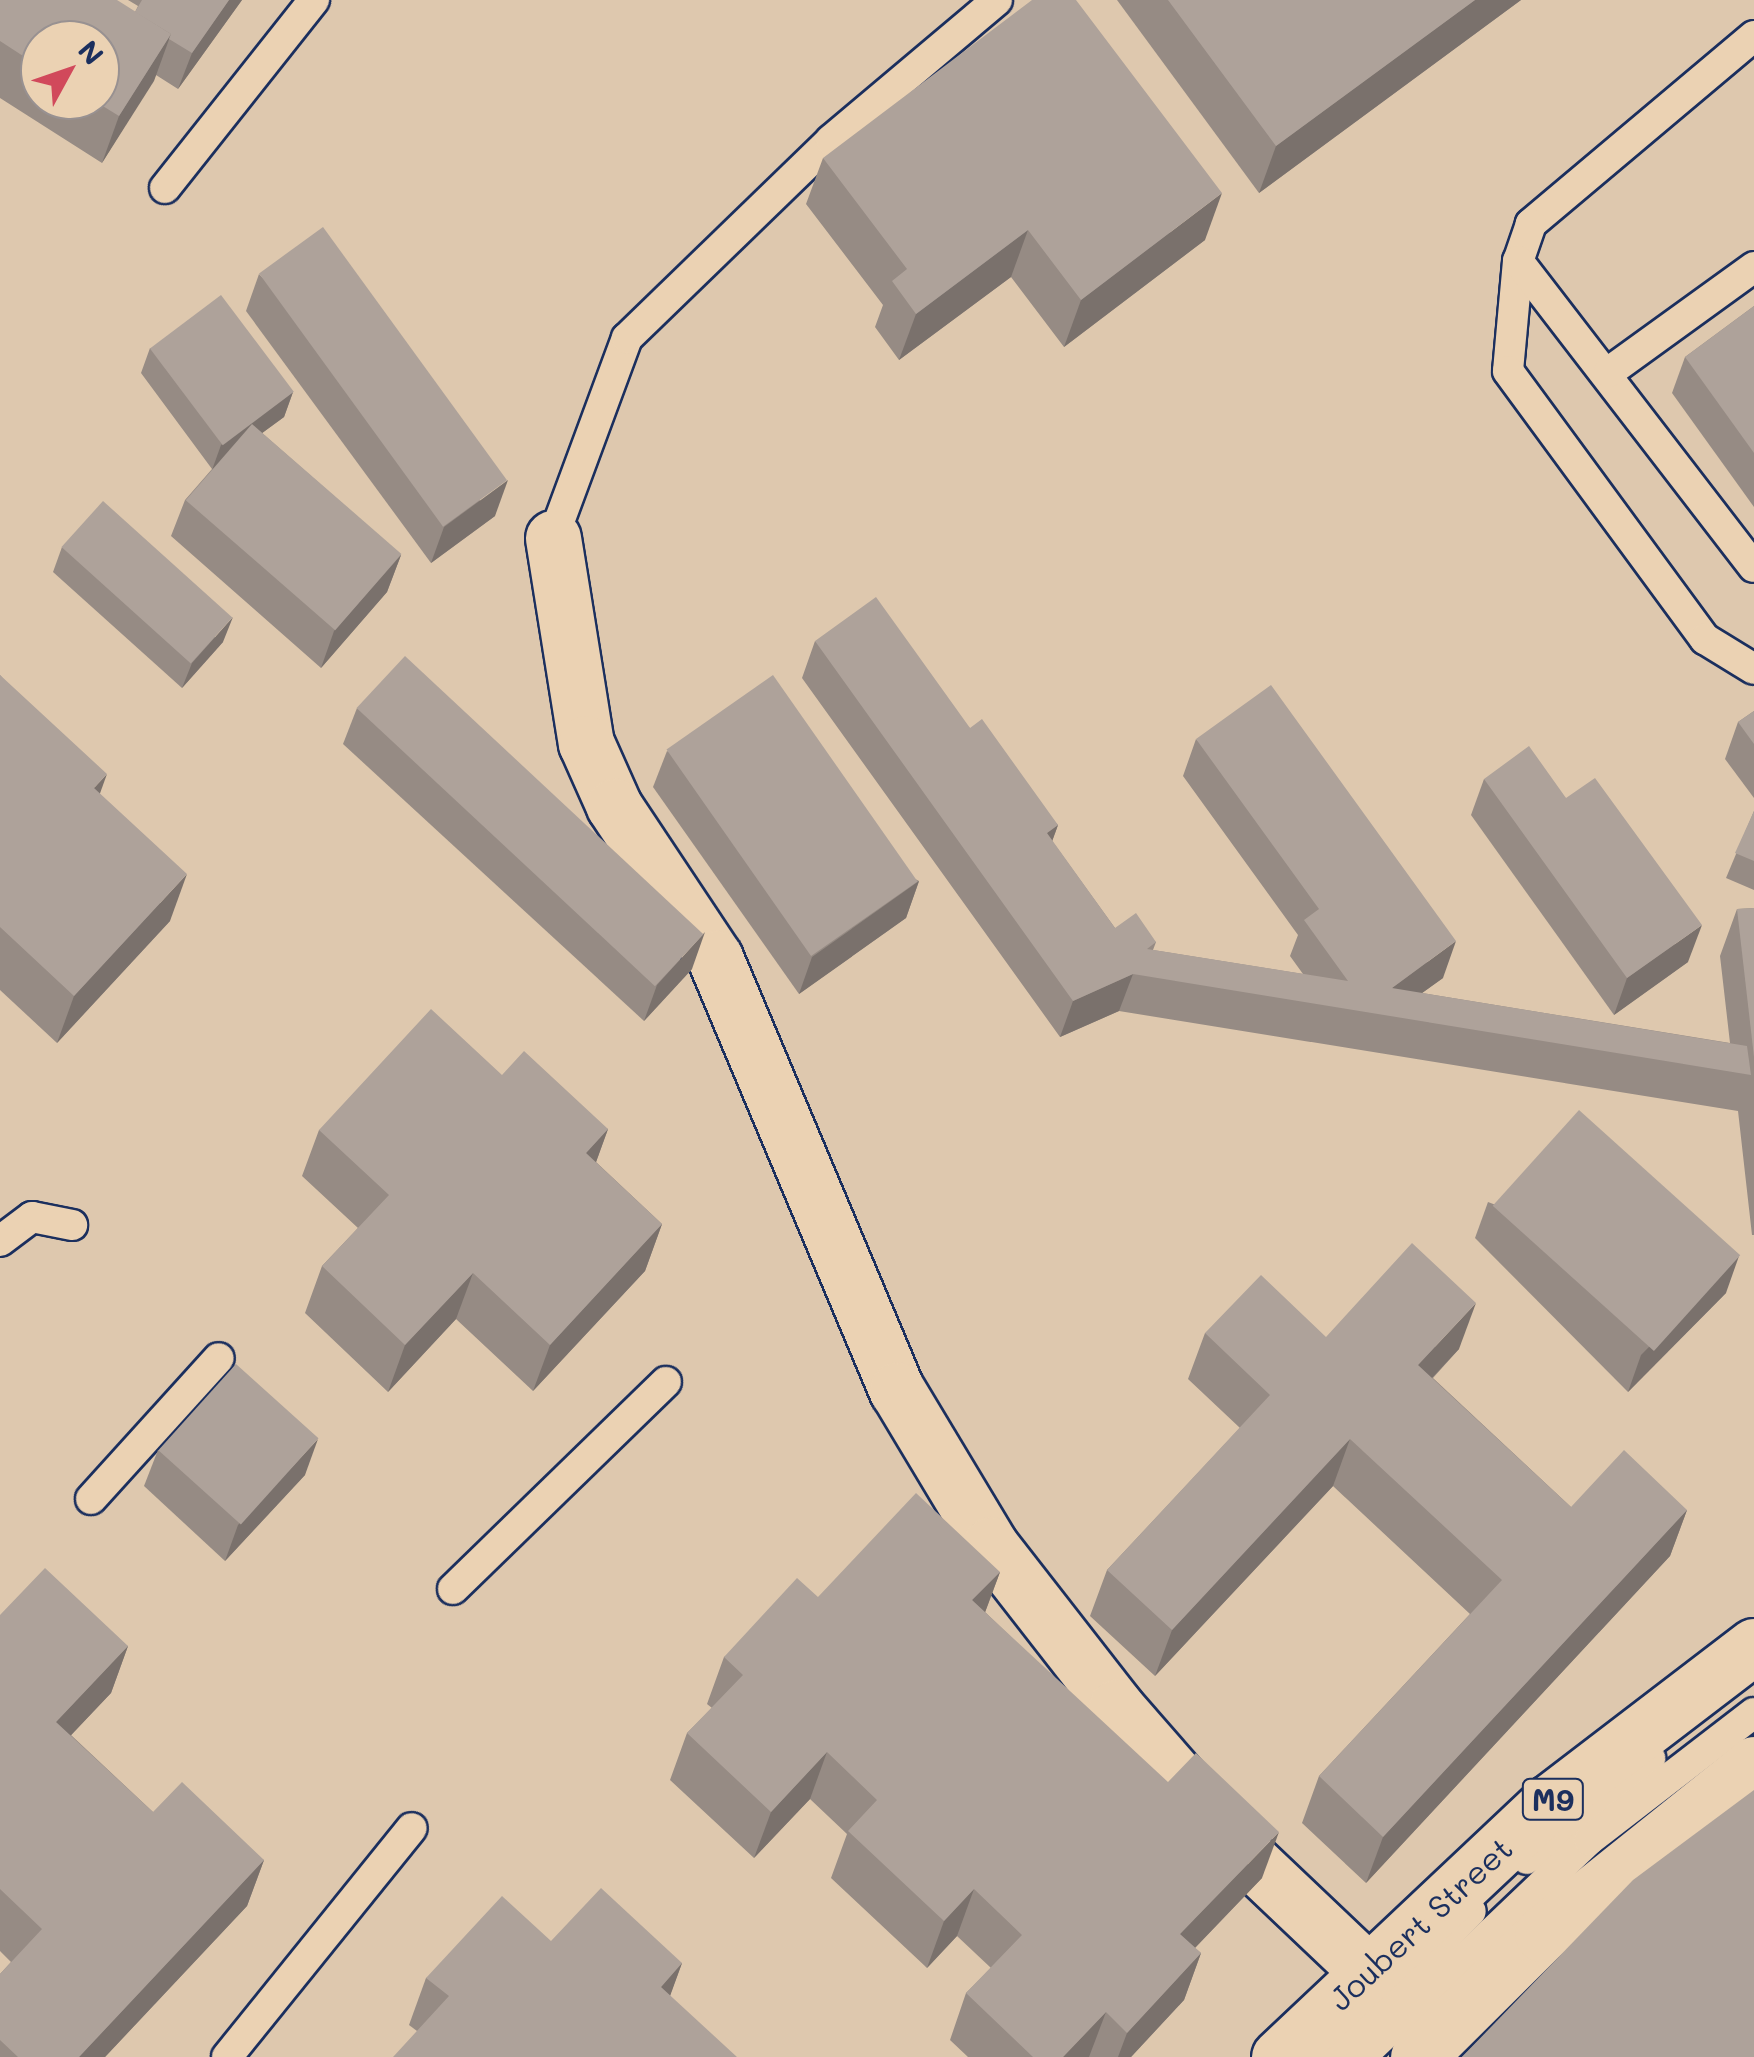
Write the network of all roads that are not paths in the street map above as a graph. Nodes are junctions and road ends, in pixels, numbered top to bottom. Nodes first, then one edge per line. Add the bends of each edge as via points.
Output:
1 (314, 0) edge
2 (998, 0) edge
3 (1754, 36) edge
4 (164, 188) dead end
5 (1518, 261) junction
6 (1754, 267) edge
7 (1609, 372) junction
8 (553, 538) joint
9 (1754, 567) edge
10 (1754, 669) edge
11 (72, 1225) dead end
12 (0, 1240) edge
13 (219, 1358) dead end
14 (666, 1382) dead end
15 (91, 1499) dead end
16 (453, 1589) dead end
17 (1754, 1646) edge
18 (1754, 1680) edge
19 (1754, 1713) edge
20 (1754, 1764) edge
21 (412, 1828) dead end
22 (1368, 1971) junction
23 (228, 2057) edge
24 (1279, 2057) edge
25 (1325, 2057) edge
26 (1361, 2057) edge
27 (1418, 2057) edge

1 - 4 lane
2 - 8 lane via 831,140 626,338
3 - 5 lane via 1539,213
5 - 7 lane
5 - 10 lane via 1514,386 1705,639
6 - 7 lane
7 - 9 lane
8 - 22 street via 586,743 614,806 715,958 896,1390 990,1545 1116,1707 1246,1856
11 - 12 lane via 32,1217
13 - 15 lane
14 - 16 lane
17 - 22 street, Joubert Street / M9 via 1550,1802
18 - 25 lane via 1491,1890
19 - 26 lane via 1589,1840
20 - 27 street via 1542,1934
21 - 23 lane
22 - 24 street, Joubert Street / M9

